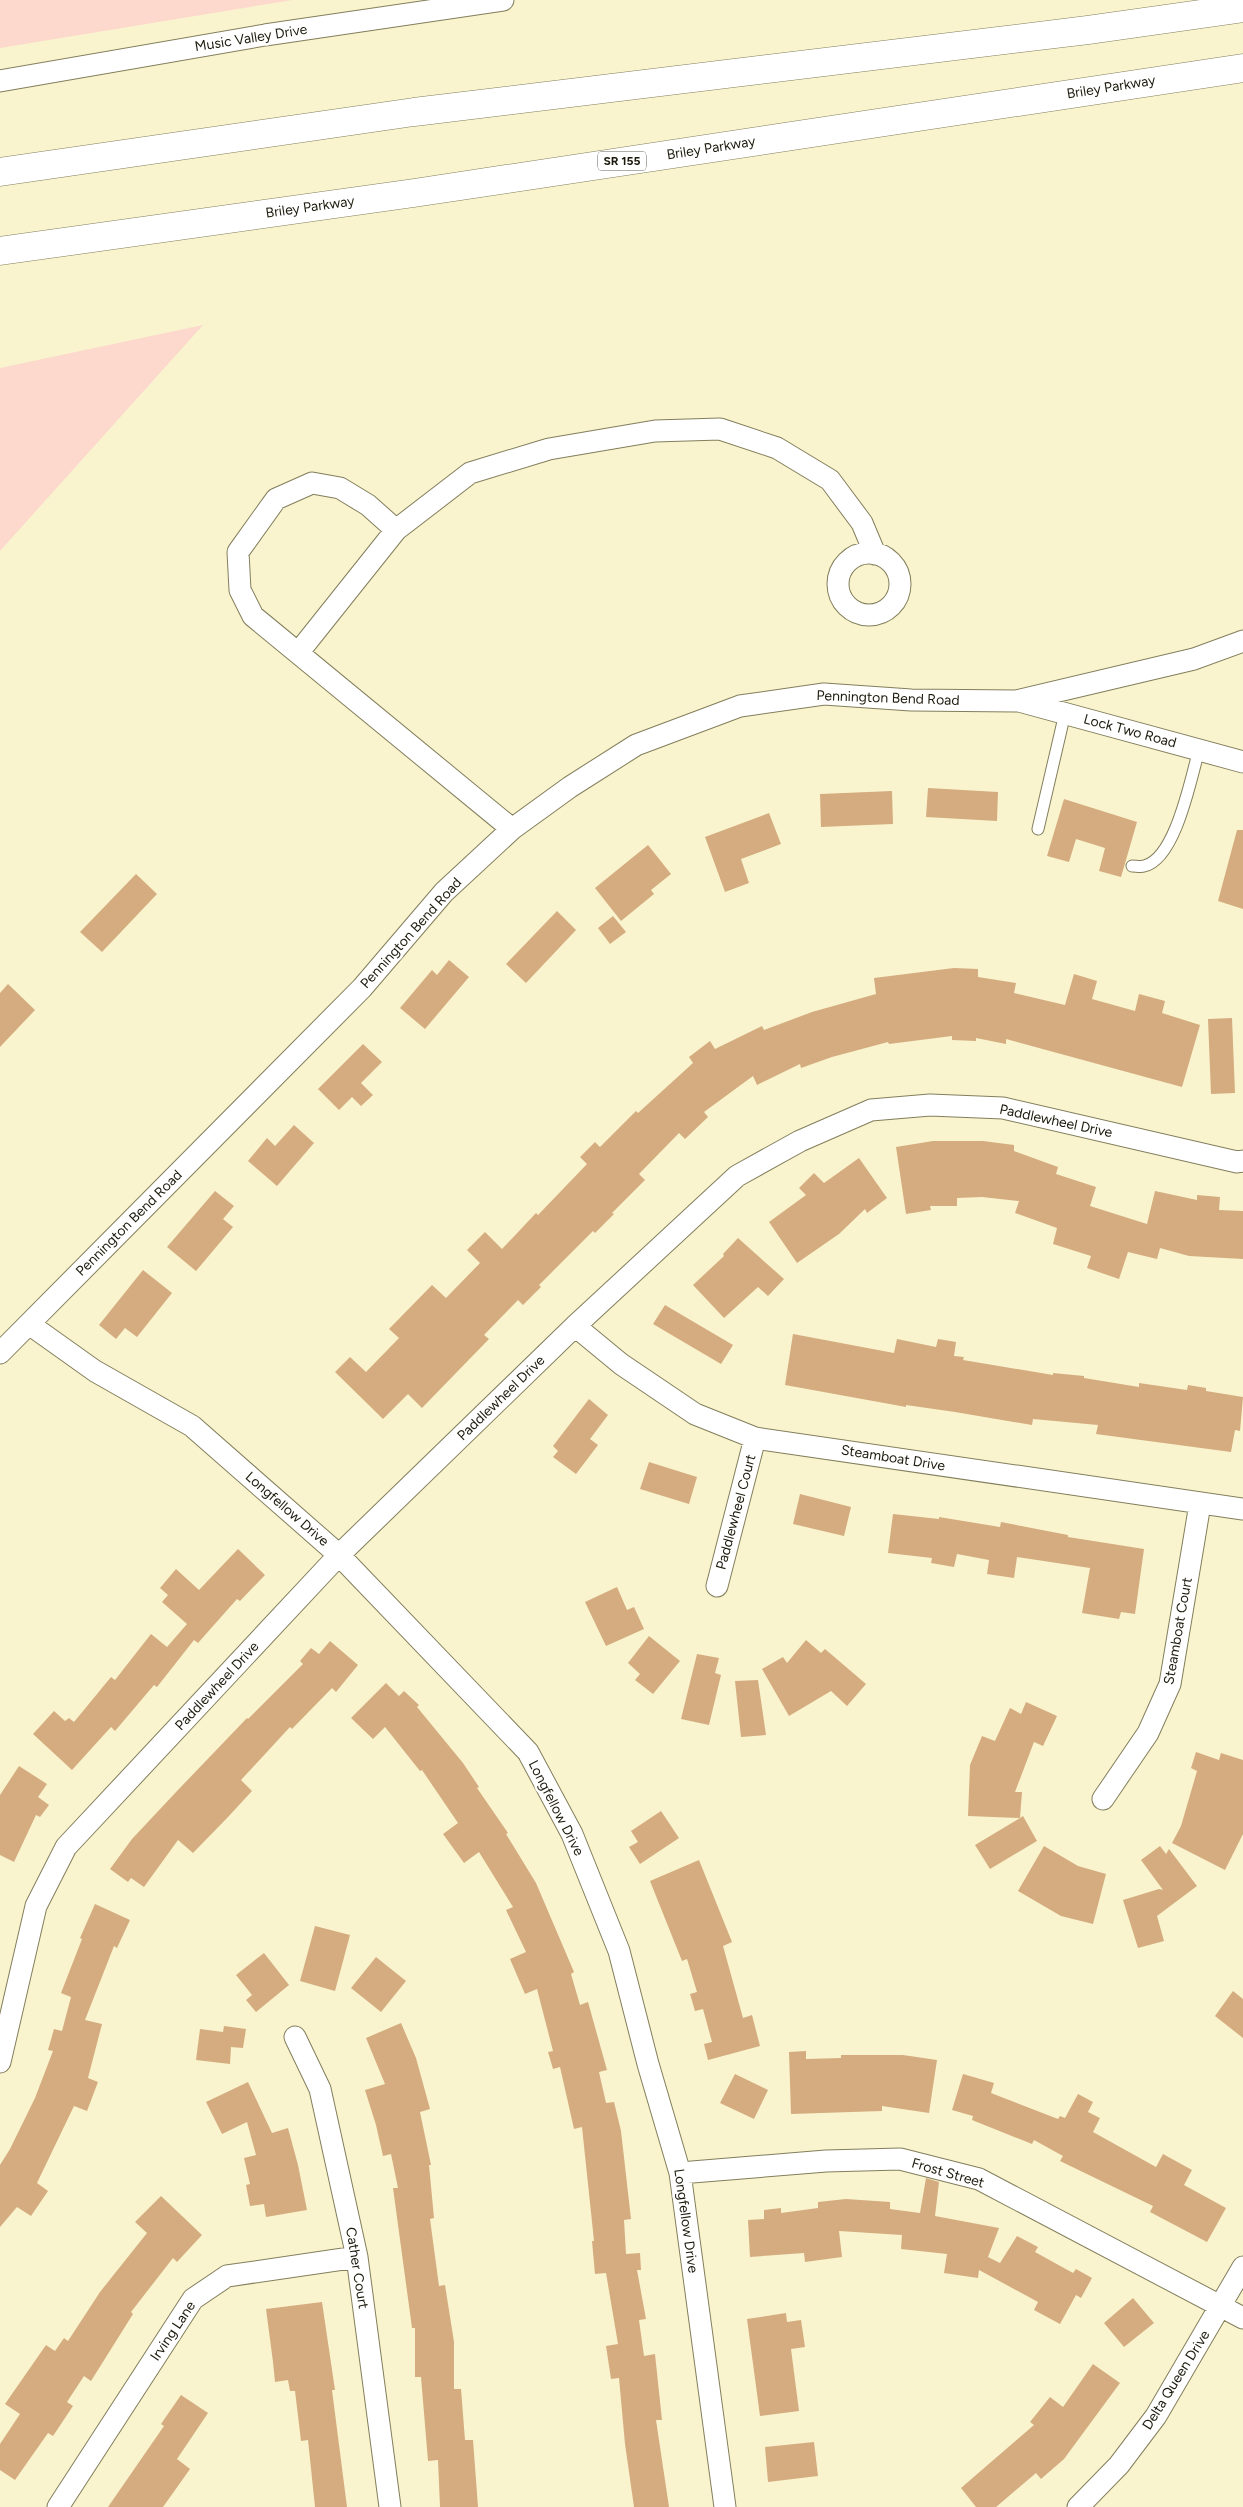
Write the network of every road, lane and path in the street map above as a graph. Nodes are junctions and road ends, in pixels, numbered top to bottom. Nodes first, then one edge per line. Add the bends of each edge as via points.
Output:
1 (503, 0) edge
2 (437, 4) edge
3 (1243, 8) edge
4 (1243, 68) edge
5 (0, 81) edge
6 (0, 172) edge
7 (0, 251) edge
8 (396, 530) junction
9 (875, 554) dead end
10 (1243, 641) edge
11 (298, 653) junction
12 (1016, 701) junction
13 (1065, 713) junction
14 (1199, 750) junction
15 (1243, 762) edge
16 (512, 829) junction
17 (1038, 829) dead end
18 (1132, 866) dead end
19 (1243, 1161) edge
20 (30, 1324) junction
21 (575, 1326) junction
22 (0, 1353) edge
23 (755, 1438) junction
24 (1200, 1504) junction
25 (1243, 1509) edge
26 (339, 1555) junction
27 (717, 1586) dead end
28 (1103, 1799) dead end
29 (295, 2037) dead end
30 (0, 2062) edge
31 (680, 2173) junction
32 (356, 2257) junction
33 (1243, 2267) edge
34 (1221, 2306) junction
35 (1243, 2318) edge
36 (58, 2507) edge
37 (390, 2507) edge
38 (725, 2507) edge
39 (1078, 2507) edge

1 - 2 street, Music Valley Drive
2 - 5 street, Music Valley Drive
3 - 6 highway via 1088,30 414,112
4 - 7 highway, Briley Parkway / SR 155
8 - 9 street via 470,473 549,449 655,431 720,429 777,448 830,480 862,523
8 - 11 street
8 - 11 street via 368,505 340,488 312,483 276,499 238,552 240,590 253,616
10 - 12 street, Pennington Bend Road via 1194,659
11 - 16 street
12 - 13 street, Lock Two Road
12 - 16 street, Pennington Bend Road via 911,700 824,694 740,706 636,745
13 - 14 street, Lock Two Road
13 - 17 lane
14 - 15 street, Lock Two Road
14 - 18 lane via 1171,840 1146,866
16 - 20 street, Pennington Bend Road via 444,892 362,988
19 - 21 street, Paddlewheel Drive via 1003,1108 930,1105 871,1110 800,1141 737,1176
20 - 22 street, Pennington Bend Road
20 - 26 street, Longfellow Drive via 95,1371 192,1426
21 - 23 street, Steamboat Drive via 621,1364 696,1414
21 - 26 street, Paddlewheel Drive
23 - 24 street, Steamboat Drive
23 - 27 street, Paddlewheel Court
24 - 25 street, Steamboat Drive
24 - 28 street, Steamboat Court via 1170,1684 1148,1733
26 - 30 street, Paddlewheel Drive via 66,1847 36,1906
26 - 31 street, Longfellow Drive via 532,1760 572,1834 619,1952
29 - 32 street, Cather Court via 320,2089
31 - 34 street, Frost Street via 826,2161 900,2159 979,2180
31 - 38 street, Longfellow Drive
32 - 36 street, Irving Lane via 227,2276 193,2299
32 - 37 street, Cather Court
33 - 34 street, Delta Queen Drive
34 - 35 street, Frost Street
34 - 39 street, Delta Queen Drive via 1156,2416 1119,2465

